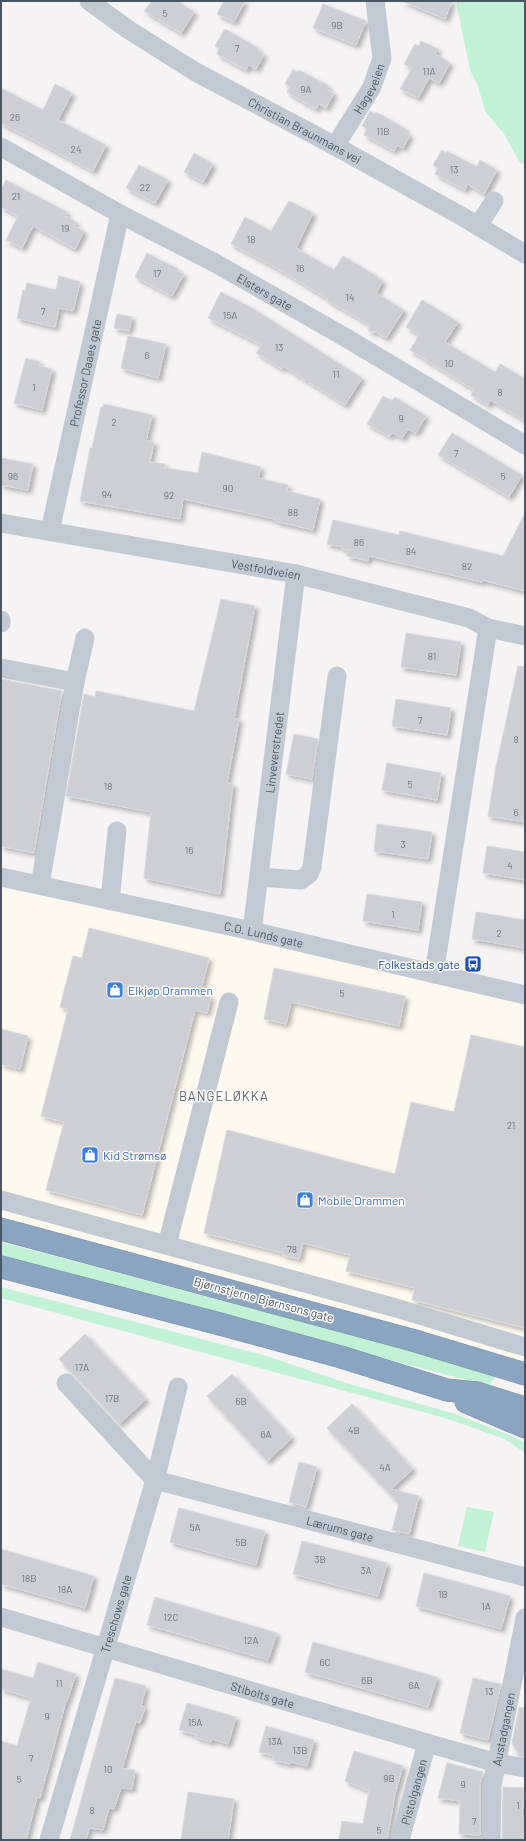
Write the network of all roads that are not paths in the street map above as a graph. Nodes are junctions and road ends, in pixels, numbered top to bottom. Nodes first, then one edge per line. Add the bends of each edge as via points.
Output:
1 (89, 1) edge
2 (375, 1) edge
3 (335, 146) junction
4 (1, 147) edge
5 (494, 201) dead end
6 (120, 214) junction
7 (478, 226) junction
8 (525, 254) edge
9 (525, 445) edge
10 (1, 523) edge
11 (50, 531) junction
12 (296, 574) junction
13 (2, 620) edge
14 (1, 623) edge
15 (488, 628) junction
16 (525, 636) edge
17 (85, 638) dead end
18 (1, 668) edge
19 (337, 676) dead end
20 (75, 682) junction
21 (117, 831) dead end
22 (1, 877) edge
23 (259, 877) junction
24 (40, 885) junction
25 (110, 901) junction
26 (252, 931) junction
27 (434, 974) junction
28 (525, 995) edge
29 (229, 1002) dead end
30 (1, 1200) edge
31 (1, 1229) edge
32 (167, 1245) junction
33 (1, 1267) edge
34 (525, 1347) edge
35 (524, 1373) edge
36 (66, 1383) dead end
37 (178, 1387) dead end
38 (446, 1390) junction
39 (525, 1408) edge
40 (525, 1427) edge
41 (155, 1480) junction
42 (525, 1577) edge
43 (1, 1617) edge
44 (525, 1618) edge
45 (105, 1648) junction
46 (427, 1743) junction
47 (497, 1763) junction
48 (525, 1768) edge
49 (49, 1840) edge
50 (400, 1840) edge
51 (490, 1840) edge

1 - 3 street, Christian Braunmans vei via 194,71
2 - 3 street, Hageveien via 382,58 372,87
3 - 7 street, Christian Braunmans vei
4 - 6 street, Elsters gate
5 - 7 street
6 - 9 street, Elsters gate via 215,263
6 - 11 street, Professor Daaes gate
7 - 8 street, Christian Braunmans vei
10 - 11 street, Vestfoldveien
11 - 12 street, Vestfoldveien
12 - 15 street, Vestfoldveien via 469,618
12 - 23 street, Linveverstredet
13 - 14 street
15 - 16 street, Vestfoldveien
15 - 27 street
17 - 20 street
18 - 20 street
19 - 23 street via 312,867 309,874 301,880
20 - 24 street
21 - 25 street
22 - 24 street, C.O. Lunds gate
23 - 26 street, Linveverstredet
24 - 25 street, C.O. Lunds gate
25 - 26 street, C.O. Lunds gate
26 - 27 street, C.O. Lunds gate
27 - 28 street, C.O. Lunds gate
29 - 32 street
30 - 32 street
31 - 35 highway, Bjørnstjerne Bjørnsons gate via 412,1340
32 - 34 street via 396,1308
33 - 38 highway via 341,1357
36 - 41 street
37 - 41 street, Treschows gate
38 - 39 highway via 477,1394
38 - 40 highway via 472,1406
41 - 42 street, Lærums gate
41 - 45 street, Treschows gate
43 - 45 street, Stibolts gate
44 - 47 street, Austadgangen
45 - 46 street, Stibolts gate
45 - 49 street, Treschows gate
46 - 47 street, Stibolts gate
46 - 50 street, Pistolgangen
47 - 48 street, Stibolts gate
47 - 51 street, Austadgangen via 492,1786

